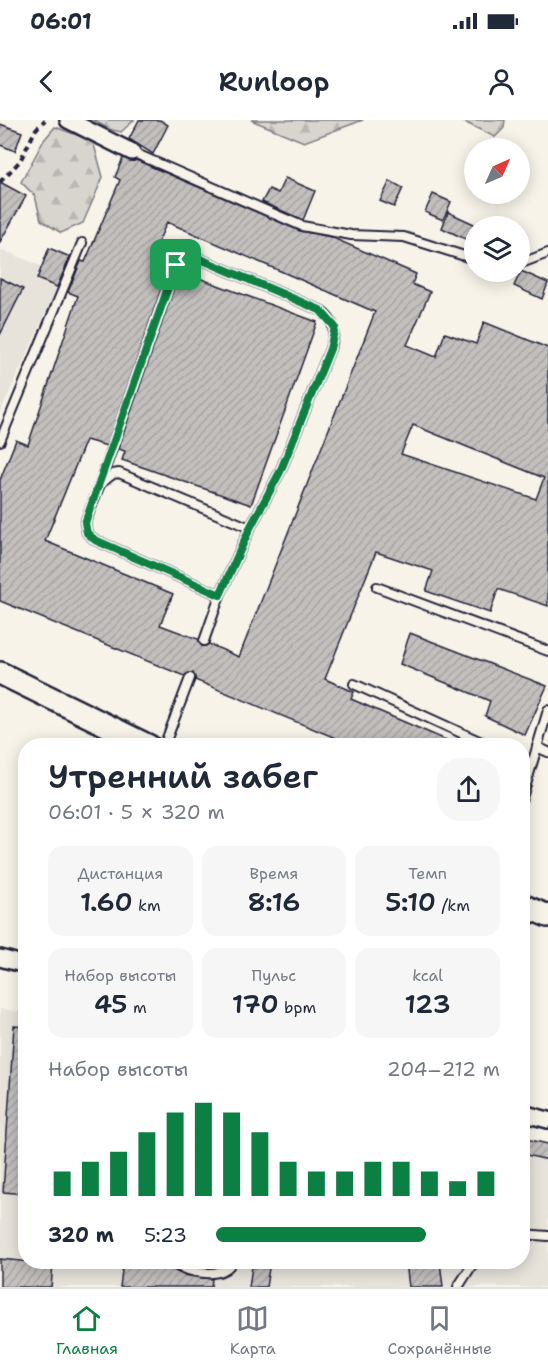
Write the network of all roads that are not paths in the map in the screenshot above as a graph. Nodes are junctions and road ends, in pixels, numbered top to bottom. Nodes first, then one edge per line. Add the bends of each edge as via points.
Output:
1 (68, 120) edge
2 (132, 152) joint
3 (82, 243) dead end
4 (548, 253) edge
5 (464, 256) edge
6 (530, 260) edge
7 (0, 441) edge
8 (98, 489) junction
9 (250, 528) junction
10 (377, 586) dead end
11 (220, 595) junction
12 (204, 641) dead end
13 (548, 651) edge
14 (5, 678) edge
15 (190, 678) dead end
16 (354, 684) dead end
17 (548, 710) edge
18 (132, 738) edge
19 (167, 738) edge
20 (472, 738) edge
21 (537, 747) junction
22 (548, 753) edge
23 (531, 764) joint
24 (530, 768) edge
25 (530, 908) edge
26 (548, 916) edge
27 (0, 958) edge
28 (18, 963) edge
29 (530, 1115) edge
30 (548, 1120) edge
31 (530, 1235) edge
32 (548, 1236) edge
33 (184, 1269) edge
34 (226, 1269) edge
35 (470, 1269) edge
36 (458, 1287) edge

1 - 2 street
2 - 5 lane via 302,226 351,236 404,237
3 - 7 lane
4 - 6 lane
8 - 9 lane via 119,473
8 - 9 lane via 176,265 184,255 191,255 320,310 335,327 330,349 280,472
8 - 11 lane via 85,523 87,533 95,540
9 - 11 lane
10 - 13 lane
11 - 12 lane
14 - 18 main road
15 - 19 lane
16 - 20 lane
17 - 21 lane
21 - 22 lane
21 - 23 lane
23 - 24 lane
25 - 26 main road
27 - 28 street
29 - 30 street
31 - 32 lane
33 - 34 lane via 219,1273
35 - 36 lane

